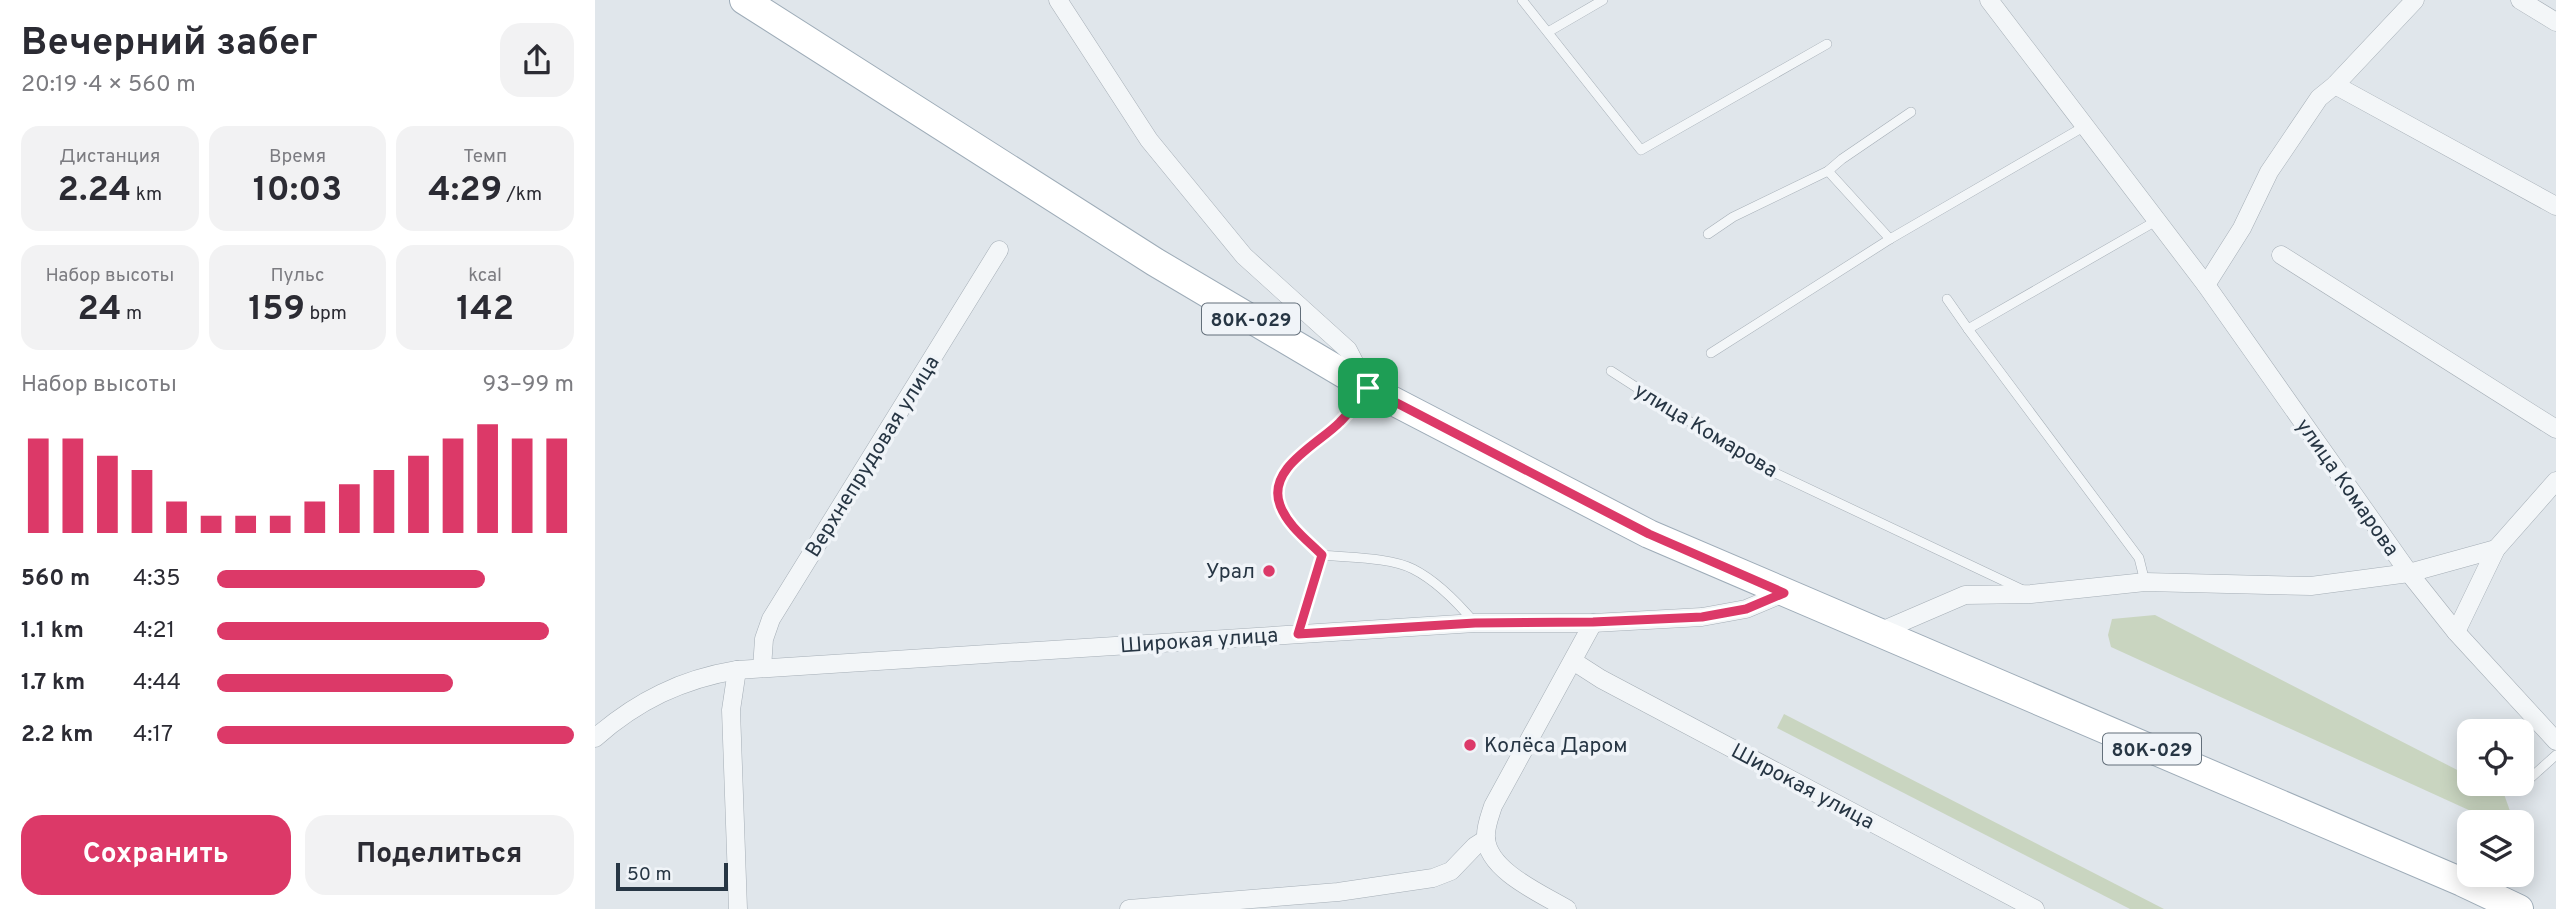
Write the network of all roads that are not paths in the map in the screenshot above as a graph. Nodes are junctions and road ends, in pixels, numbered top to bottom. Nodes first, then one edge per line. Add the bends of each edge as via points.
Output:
1 (744, 0) edge
2 (1058, 0) edge
3 (1522, 0) edge
4 (1603, 0) edge
5 (1989, 0) edge
6 (2415, 0) edge
7 (2520, 0) edge
8 (2556, 22) edge
9 (1548, 32) junction
10 (1827, 44) dead end
11 (2335, 85) junction
12 (1911, 112) dead end
13 (2085, 126) junction
14 (1828, 171) junction
15 (2556, 206) edge
16 (2156, 220) junction
17 (1708, 234) dead end
18 (1889, 239) junction
19 (999, 250) dead end
20 (2281, 255) dead end
21 (2206, 285) junction
22 (1947, 299) dead end
23 (1968, 329) junction
24 (1711, 353) dead end
25 (1611, 371) dead end
26 (1368, 388) junction
27 (2556, 429) edge
28 (2556, 481) edge
29 (2496, 549) junction
30 (1322, 555) junction
31 (2409, 573) junction
32 (2145, 582) junction
33 (1784, 593) junction
34 (2031, 594) junction
35 (1593, 622) junction
36 (1475, 623) junction
37 (1879, 632) junction
38 (2456, 632) junction
39 (1298, 634) junction
40 (1573, 661) junction
41 (762, 668) junction
42 (737, 670) junction
43 (595, 738) edge
44 (2556, 741) edge
45 (2556, 755) edge
46 (2534, 775) edge
47 (1486, 839) junction
48 (1338, 892) junction
49 (738, 909) edge
50 (1129, 909) edge
51 (1322, 909) edge
52 (1567, 909) edge
53 (2035, 909) edge
54 (2519, 909) edge

1 - 26 main road, 80К-029 via 1155,262
2 - 26 street via 1149,140 1244,256 1348,350
3 - 9 lane
4 - 9 lane
5 - 13 street, улица Комарова
6 - 11 street
7 - 8 street
9 - 10 lane via 1641,150
11 - 15 street
11 - 21 street via 2319,98 2269,172 2242,228
12 - 14 lane
13 - 16 street, улица Комарова
13 - 18 lane
14 - 17 lane
14 - 18 lane
16 - 21 street, улица Комарова
16 - 23 lane
18 - 24 lane
19 - 41 street, Верхнепрудовая улица via 771,619
20 - 27 street
21 - 31 street, улица Комарова
22 - 23 lane
23 - 32 lane via 2139,558
25 - 34 lane, улица Комарова via 1754,463
26 - 30 lane via 1339,423 1297,456 1280,485 1278,502 1288,521
26 - 33 main road, 80К-029 via 1649,534
28 - 29 street
29 - 31 street
29 - 38 street
30 - 36 lane via 1394,562 1413,569 1453,598
30 - 39 lane
31 - 32 street via 2311,586
31 - 38 street, улица Комарова
32 - 34 street
33 - 35 street, Широкая улица via 1746,609 1702,617
33 - 37 main road, 80К-029
34 - 37 street via 1965,595
35 - 36 street, Широкая улица
35 - 40 street
36 - 39 street, Широкая улица
37 - 54 main road, 80К-029
38 - 44 street, улица Комарова
39 - 41 street, Широкая улица
40 - 47 street via 1493,806
40 - 53 street, Широкая улица
41 - 42 street, Широкая улица
42 - 43 street via 677,684 619,717
42 - 49 street via 731,710
45 - 46 lane
47 - 48 street via 1451,871 1433,878
47 - 52 street via 1501,867
48 - 50 street
48 - 51 street

